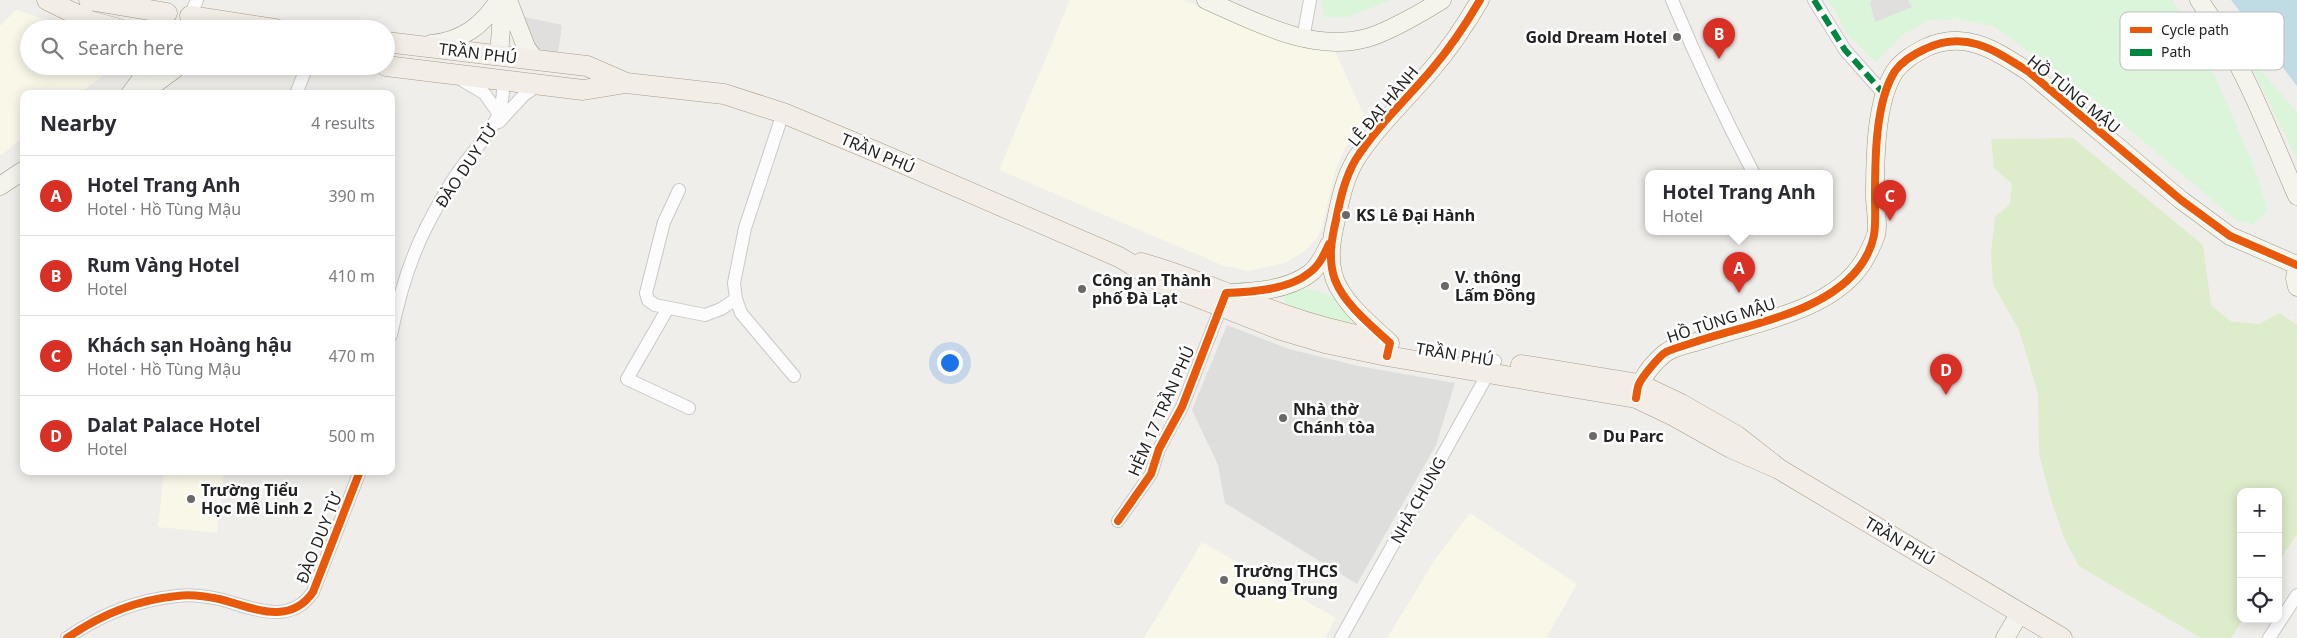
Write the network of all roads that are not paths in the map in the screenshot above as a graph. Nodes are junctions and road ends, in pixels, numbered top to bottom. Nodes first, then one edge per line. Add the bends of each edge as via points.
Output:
1 (47, 0) edge
2 (89, 0) edge
3 (498, 0) edge
4 (503, 0) edge
5 (508, 0) edge
6 (1206, 0) edge
7 (1310, 0) edge
8 (1442, 0) edge
9 (1480, 0) edge
10 (1672, 0) edge
11 (1814, 0) edge
12 (2199, 0) edge
13 (2208, 12) edge
14 (167, 13) junction
15 (195, 15) edge
16 (88, 20) edge
17 (157, 20) edge
18 (224, 20) edge
19 (1303, 39) junction
20 (395, 43) edge
21 (414, 46) junction
22 (499, 56) junction
23 (535, 60) junction
24 (395, 67) edge
25 (2240, 70) edge
26 (446, 74) junction
27 (142, 75) edge
28 (166, 75) edge
29 (303, 75) edge
30 (503, 80) junction
31 (626, 83) junction
32 (539, 84) junction
33 (133, 90) edge
34 (146, 90) edge
35 (298, 90) edge
36 (1885, 95) junction
37 (783, 113) junction
38 (499, 114) junction
39 (492, 129) junction
40 (1752, 170) edge
41 (20, 173) edge
42 (0, 186) edge
43 (679, 190) dead end
44 (2297, 196) edge
45 (1330, 242) junction
46 (2297, 267) edge
47 (2297, 287) edge
48 (736, 299) junction
49 (1223, 300) junction
50 (668, 308) junction
51 (395, 319) edge
52 (1389, 349) junction
53 (1492, 368) junction
54 (794, 376) dead end
55 (1637, 391) junction
56 (689, 408) dead end
57 (358, 475) edge
58 (1118, 521) dead end
59 (2297, 595) edge
60 (2020, 613) junction
61 (67, 638) edge
62 (1341, 638) edge
63 (2005, 638) edge
64 (2061, 638) edge
65 (2269, 638) edge

1 - 16 main road
2 - 14 main road
3 - 21 street via 468,34 456,40
4 - 22 street
5 - 23 street via 526,47
6 - 19 street
7 - 19 street
8 - 19 street via 1368,37 1339,41
9 - 45 street, LÊ ĐẠI HÀNH via 1433,68 1355,160 1342,194
10 - 40 street via 1732,135
11 - 36 street via 1844,50
12 - 13 street
14 - 15 main road
14 - 17 main road
15 - 18 main road
20 - 21 main road, TRẦN PHÚ
21 - 22 main road, TRẦN PHÚ
22 - 23 main road, TRẦN PHÚ
22 - 30 main road
23 - 31 main road, TRẦN PHÚ via 587,66
24 - 26 main road, TRẦN PHÚ
25 - 44 street
26 - 30 main road, TRẦN PHÚ
26 - 38 street via 484,93
27 - 33 street
28 - 34 street
29 - 35 street
30 - 32 main road, TRẦN PHÚ
30 - 38 street, ĐÀO DUY TỪ
31 - 32 main road, TRẦN PHÚ via 583,90
31 - 37 main road, TRẦN PHÚ via 724,94
32 - 39 street
36 - 46 street, HỒ TÙNG MẬU via 1896,71 1911,55 1936,43 1966,40 1994,50 2029,72 2180,200 2230,236
36 - 55 street, HỒ TÙNG MẬU via 1877,135 1876,233 1863,262 1850,278 1809,306 1665,353
37 - 48 street via 745,228 734,283
37 - 49 main road, TRẦN PHÚ via 1119,257 1169,271
38 - 39 street, ĐÀO DUY TỪ
39 - 51 street, ĐÀO DUY TỪ via 464,164 430,220 407,272
41 - 42 street
43 - 50 street via 664,222 646,293 648,300 655,305
45 - 49 street, LÊ ĐẠI HÀNH via 1320,263 1309,274 1274,288
45 - 52 street, LÊ ĐẠI HÀNH via 1330,264 1340,289
46 - 47 street
48 - 50 street via 705,315
48 - 54 street via 741,313
49 - 52 main road, TRẦN PHÚ
49 - 58 street, HẺM 17 TRẦN PHÚ via 1182,407 1159,449 1151,474
50 - 56 street via 627,379
52 - 53 main road, TRẦN PHÚ
53 - 55 main road, TRẦN PHÚ via 1592,375
53 - 62 street, NHÀ CHUNG
55 - 60 main road, TRẦN PHÚ via 1681,404 1737,436 1779,469
57 - 61 street, ĐÀO DUY TỪ via 313,592 297,607 265,613 218,599 178,596 136,604 102,616
59 - 65 street
60 - 63 street
60 - 64 main road, TRẦN PHÚ

